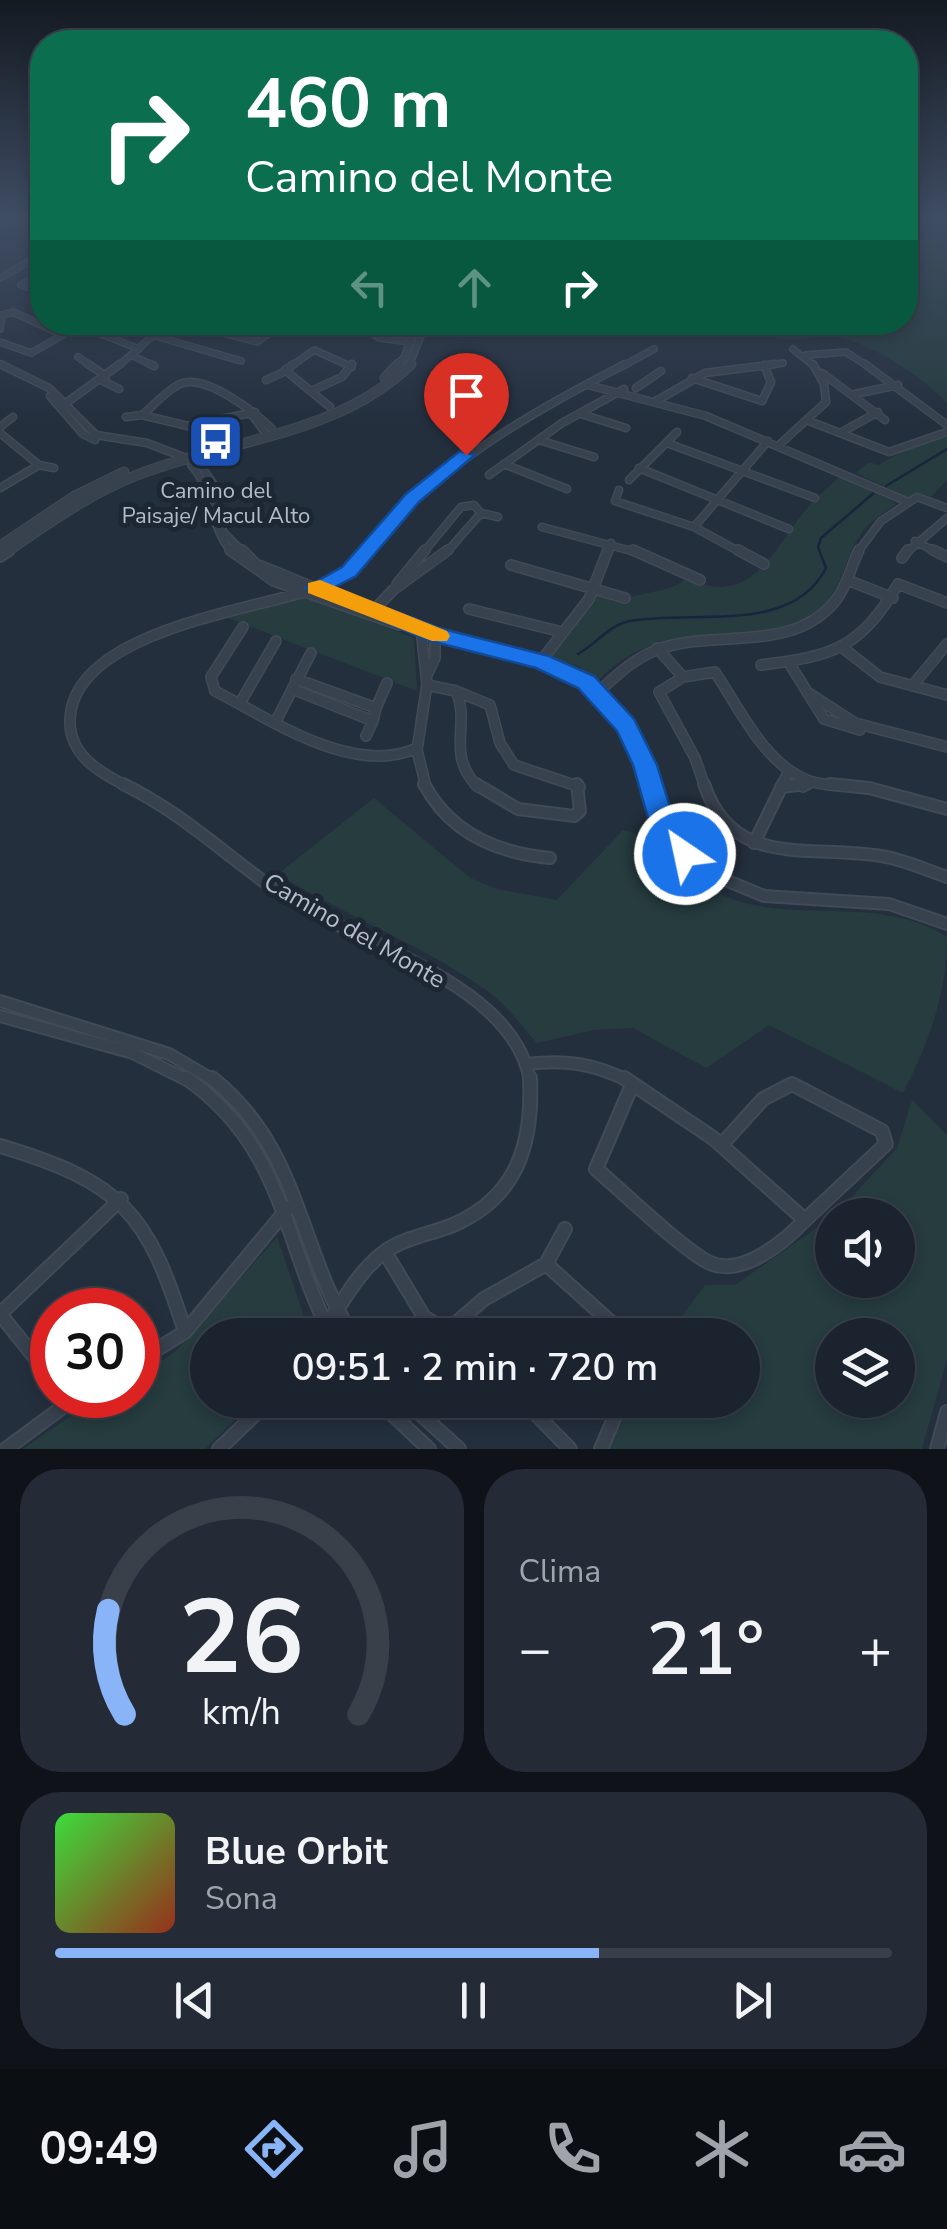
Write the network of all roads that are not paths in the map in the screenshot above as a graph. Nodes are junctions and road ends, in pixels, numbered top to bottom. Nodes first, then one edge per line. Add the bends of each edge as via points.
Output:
1 (22, 286) joint
2 (30, 288) edge
3 (12, 291) dead end
4 (4, 302) dead end
5 (6, 313) junction
6 (30, 319) edge
7 (0, 328) edge
8 (63, 335) edge
9 (108, 335) dead end
10 (152, 335) joint
11 (172, 335) edge
12 (230, 335) edge
13 (266, 335) edge
14 (373, 335) edge
15 (413, 335) edge
16 (421, 335) edge
17 (412, 340) junction
18 (0, 342) edge
19 (183, 343) junction
20 (793, 348) dead end
21 (139, 349) junction
22 (654, 349) dead end
23 (131, 355) junction
24 (806, 355) junction
25 (78, 356) dead end
26 (241, 362) dead end
27 (783, 363) dead end
28 (764, 365) junction
29 (0, 366) edge
30 (154, 366) dead end
31 (661, 371) dead end
32 (284, 372) junction
33 (822, 373) junction
34 (104, 378) junction
35 (651, 378) junction
36 (692, 378) junction
37 (266, 380) dead end
38 (591, 382) junction
39 (838, 383) junction
40 (825, 385) junction
41 (898, 385) junction
42 (676, 387) junction
43 (120, 388) dead end
44 (311, 390) junction
45 (628, 390) junction
46 (80, 393) joint
47 (855, 394) junction
48 (63, 400) junction
49 (656, 401) junction
50 (330, 407) junction
51 (251, 409) junction
52 (878, 412) junction
53 (581, 414) junction
54 (142, 416) junction
55 (13, 418) dead end
56 (126, 418) dead end
57 (886, 420) dead end
58 (809, 422) junction
59 (626, 428) dead end
60 (947, 428) edge
61 (0, 430) edge
62 (268, 430) junction
63 (677, 432) dead end
64 (840, 433) junction
65 (540, 440) junction
66 (768, 442) junction
67 (668, 443) junction
68 (779, 446) junction
69 (181, 456) junction
70 (594, 457) dead end
71 (504, 464) junction
72 (39, 465) junction
73 (54, 468) dead end
74 (638, 468) junction
75 (742, 469) junction
76 (489, 474) dead end
77 (629, 480) dead end
78 (0, 488) edge
79 (567, 490) dead end
80 (620, 490) dead end
81 (476, 493) dead end
82 (717, 496) junction
83 (815, 498) dead end
84 (908, 502) junction
85 (466, 505) junction
86 (947, 508) edge
87 (481, 513) junction
88 (498, 518) dead end
89 (947, 518) edge
90 (542, 527) dead end
91 (694, 527) junction
92 (790, 529) dead end
93 (916, 541) junction
94 (611, 542) junction
95 (0, 546) edge
96 (0, 556) edge
97 (902, 558) dead end
98 (947, 558) edge
99 (511, 564) dead end
100 (764, 564) dead end
101 (700, 580) dead end
102 (851, 580) junction
103 (593, 586) junction
104 (310, 590) junction
105 (393, 590) junction
106 (893, 596) junction
107 (625, 598) dead end
108 (947, 602) edge
109 (470, 609) dead end
110 (372, 612) junction
111 (243, 626) dead end
112 (421, 630) junction
113 (562, 632) junction
114 (435, 635) junction
115 (276, 641) dead end
116 (947, 644) edge
117 (657, 648) junction
118 (843, 648) junction
119 (311, 653) dead end
120 (542, 661) junction
121 (761, 665) dead end
122 (791, 666) junction
123 (684, 677) junction
124 (426, 680) junction
125 (387, 683) dead end
126 (294, 684) junction
127 (912, 686) junction
128 (456, 691) junction
129 (598, 692) junction
130 (947, 695) edge
131 (240, 703) junction
132 (376, 708) junction
133 (277, 718) junction
134 (373, 720) junction
135 (366, 736) dead end
136 (947, 747) edge
137 (417, 748) junction
138 (789, 771) junction
139 (810, 782) junction
140 (781, 787) junction
141 (947, 810) edge
142 (754, 843) junction
143 (550, 858) dead end
144 (947, 877) edge
145 (947, 924) edge
146 (0, 1000) edge
147 (0, 1016) edge
148 (527, 1064) junction
149 (632, 1085) junction
150 (724, 1142) junction
151 (0, 1146) edge
152 (121, 1199) junction
153 (298, 1199) junction
154 (285, 1210) junction
155 (805, 1220) junction
156 (565, 1229) dead end
157 (385, 1252) junction
158 (546, 1264) junction
159 (335, 1308) junction
160 (0, 1314) edge
161 (320, 1318) edge
162 (331, 1318) edge
163 (341, 1318) edge
164 (426, 1318) edge
165 (464, 1318) edge
166 (606, 1318) edge
167 (185, 1332) junction
168 (160, 1347) edge
169 (30, 1351) edge
170 (36, 1418) edge
171 (251, 1418) edge
172 (396, 1418) edge
173 (425, 1418) edge
174 (540, 1418) edge
175 (614, 1418) edge
176 (946, 1422) edge
177 (6, 1449) edge
178 (219, 1449) edge
179 (429, 1449) edge
180 (459, 1449) edge
181 (570, 1449) edge
182 (601, 1449) edge
183 (936, 1449) edge

1 - 2 street
1 - 3 street
4 - 5 street
5 - 6 street
5 - 7 street
8 - 18 street via 32,353
9 - 21 street
10 - 19 street
10 - 21 street
11 - 19 street
12 - 13 street via 256,342
14 - 17 street
15 - 17 street
16 - 69 street via 412,362 374,394 278,432
17 - 50 street via 380,382
19 - 26 street
20 - 24 street
21 - 23 street
22 - 38 street, Camino del Monte
23 - 30 street
23 - 34 street
24 - 33 street
24 - 41 street via 846,352
25 - 34 street
27 - 28 street
28 - 36 street
28 - 36 street via 771,382 760,402
29 - 48 street via 33,378
29 - 69 street via 46,393 88,437
31 - 35 street
32 - 37 street
32 - 44 street
32 - 44 street via 314,350 354,366
33 - 39 street
33 - 40 street
34 - 43 street
34 - 46 street
35 - 42 street
35 - 45 street
36 - 42 street
38 - 45 street
38 - 104 street, Camino del Monte via 456,462 404,507 349,571
39 - 40 street
39 - 47 street
40 - 58 street via 826,402
41 - 47 street
41 - 60 street
42 - 49 street
44 - 50 street
45 - 49 street
45 - 53 street
46 - 48 street
47 - 52 street
48 - 69 street via 96,436 142,441
49 - 66 street
50 - 62 street
51 - 54 street via 188,426
51 - 54 street via 186,382
51 - 62 street
52 - 57 street
52 - 64 street
53 - 59 street
53 - 65 street
54 - 56 street
55 - 61 street
58 - 64 street
58 - 68 street
60 - 64 street via 889,452
61 - 72 street
62 - 69 street
63 - 67 street
65 - 70 street
65 - 71 street
66 - 68 street
66 - 75 street
67 - 74 street
67 - 75 street
68 - 84 street
69 - 95 street via 81,492
69 - 96 street via 86,499
69 - 104 street via 205,481 212,523 230,551 260,574
71 - 76 street
71 - 79 street
72 - 73 street
72 - 78 street
74 - 77 street
74 - 82 street
75 - 82 street
75 - 83 street
80 - 91 street via 616,501
81 - 85 street
82 - 91 street
82 - 92 street
84 - 86 street via 922,496
84 - 102 street via 867,535
85 - 87 street
85 - 105 street
87 - 88 street
87 - 105 street via 440,559
89 - 93 street
90 - 94 street
91 - 100 street
93 - 97 street
93 - 98 street
94 - 101 street
94 - 103 street
99 - 103 street
102 - 106 street
102 - 117 street via 829,608 787,631
103 - 107 street
103 - 113 street
104 - 110 street
104 - 148 street, Camino del Monte via 157,634 122,651 76,698 70,722 75,746 96,767 205,831 282,895 488,1009
105 - 110 street
106 - 108 street via 895,586 904,585
106 - 118 street via 874,624
109 - 113 street
110 - 112 street
111 - 131 street via 210,682 215,692
112 - 114 street
112 - 124 street
113 - 120 street
114 - 120 street
114 - 124 street
115 - 131 street
116 - 127 street
117 - 123 street
117 - 129 street
118 - 122 street
118 - 127 street via 872,673
119 - 126 street
120 - 129 street
121 - 122 street
122 - 136 street via 830,723
123 - 138 street via 717,674
123 - 142 street via 660,696 695,758 713,811
124 - 128 street
124 - 137 street
125 - 132 street
126 - 132 street
126 - 133 street
126 - 134 street
127 - 130 street
128 - 128 street via 490,705 500,744 519,768 580,784 574,816 525,814 480,787 459,749 462,705
129 - 145 street via 634,739 667,832 711,874 764,896 889,904
131 - 133 street
132 - 134 street
133 - 137 street via 358,755 391,760
134 - 135 street
137 - 143 street via 426,789 455,824 498,849
138 - 139 street
138 - 140 street
139 - 140 street
139 - 141 street via 869,788
140 - 142 street
142 - 144 street via 883,856
146 - 153 street via 142,1040 196,1065 254,1120
147 - 154 street via 134,1053 185,1076 242,1129
148 - 149 street via 582,1060
148 - 157 street, Camino del Monte via 530,1134 504,1187 469,1217
149 - 150 street
149 - 155 street via 596,1169 710,1263 722,1267 786,1242
150 - 155 street
150 - 155 street via 744,1117 788,1084 882,1130 882,1152
151 - 152 street via 79,1170
152 - 160 street
152 - 167 street via 160,1256
153 - 154 street
153 - 159 street
154 - 161 street
154 - 167 street
156 - 158 street
157 - 159 street, Camino del Monte
157 - 164 street
158 - 165 street via 484,1299
158 - 166 street
159 - 162 street, Camino del Monte
159 - 163 street
160 - 169 street
167 - 168 street
170 - 177 street
171 - 178 street
172 - 179 street
173 - 180 street
174 - 181 street
175 - 182 street
176 - 183 street

